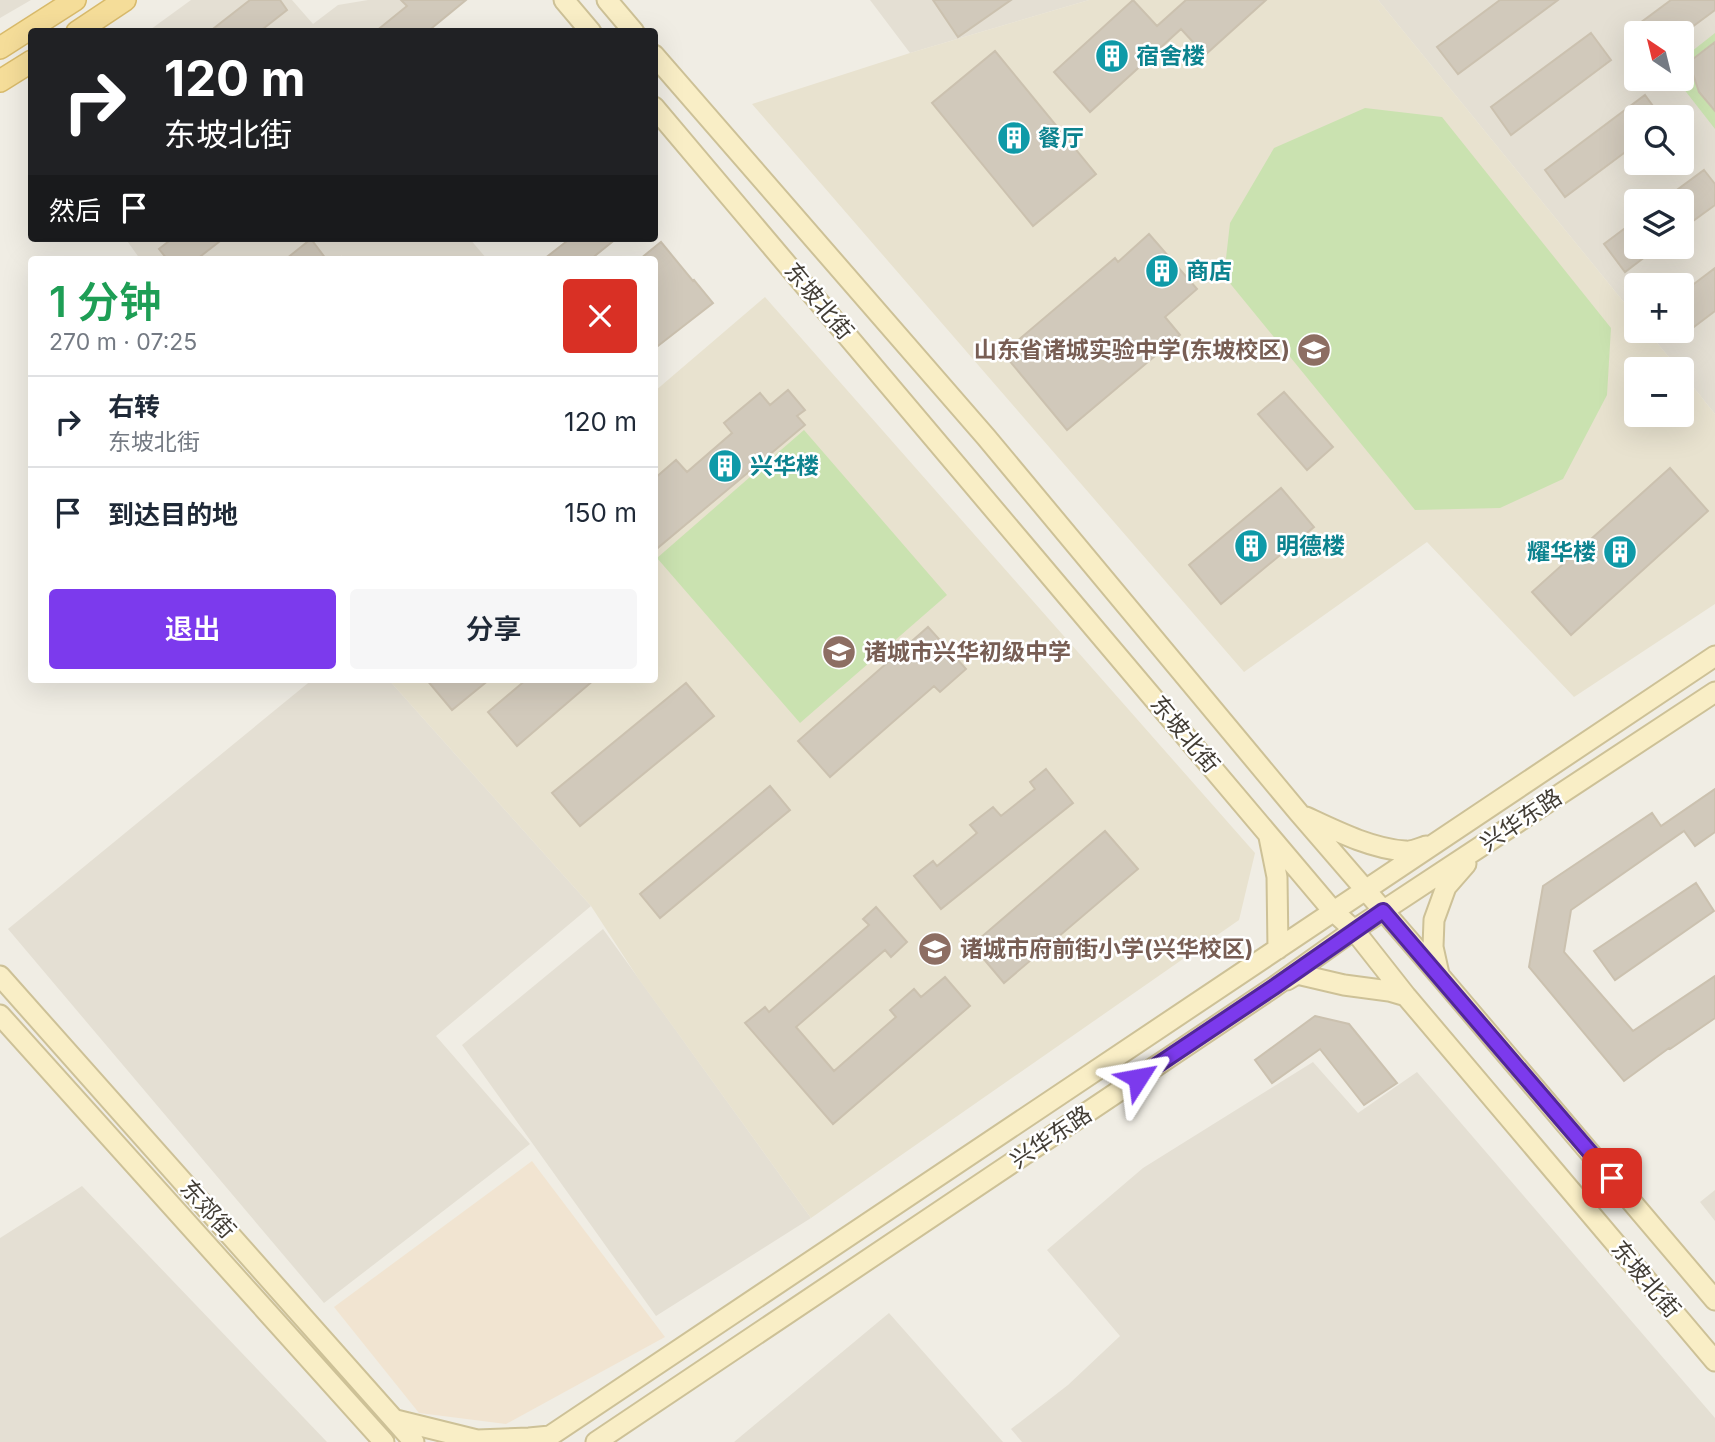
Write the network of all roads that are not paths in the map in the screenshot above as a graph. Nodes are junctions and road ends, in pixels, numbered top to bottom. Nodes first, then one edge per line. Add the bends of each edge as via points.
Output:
1 (75, 0) edge
2 (125, 0) edge
3 (564, 0) edge
4 (607, 0) edge
5 (31, 28) edge
6 (82, 28) edge
7 (588, 28) edge
8 (631, 28) edge
9 (28, 30) edge
10 (0, 48) edge
11 (658, 60) edge
12 (28, 64) edge
13 (0, 81) edge
14 (658, 112) edge
15 (1715, 656) edge
16 (1715, 692) edge
17 (1298, 813) junction
18 (1268, 833) junction
19 (1440, 841) junction
20 (1480, 848) junction
21 (1365, 890) junction
22 (1333, 911) junction
23 (1383, 911) junction
24 (1354, 930) junction
25 (1278, 949) junction
26 (1439, 975) junction
27 (0, 976) edge
28 (1274, 987) junction
29 (1406, 996) junction
30 (0, 1015) edge
31 (1715, 1300) edge
32 (1715, 1361) edge
33 (396, 1420) junction
34 (379, 1438) edge
35 (545, 1439) edge
36 (415, 1442) edge
37 (596, 1442) edge

1 - 5 main road
2 - 6 main road
3 - 7 main road
4 - 8 main road
9 - 10 main road
11 - 17 main road, 东坡北街 via 986,437
12 - 13 main road
14 - 18 main road, 东坡北街
15 - 19 main road
16 - 20 main road, 兴华东路
17 - 19 main road via 1348,836 1408,852
17 - 21 main road, 东坡北街
18 - 22 main road, 东坡北街
18 - 25 main road via 1277,877
19 - 21 main road
20 - 23 main road, 兴华东路
20 - 26 main road via 1446,887 1434,920
21 - 22 main road
21 - 23 main road, 东坡北街
22 - 24 main road, 东坡北街
22 - 25 main road
23 - 24 main road, 兴华东路
23 - 26 main road, 东坡北街
24 - 28 main road, 兴华东路
24 - 29 main road, 东坡北街
25 - 35 main road
26 - 31 main road, 东坡北街
27 - 33 main road, 东郊街
28 - 29 main road via 1297,974
28 - 37 main road, 兴华东路
29 - 32 main road, 东坡北街
30 - 34 main road, 东郊街
33 - 35 main road via 477,1440
33 - 36 main road, 东郊街

